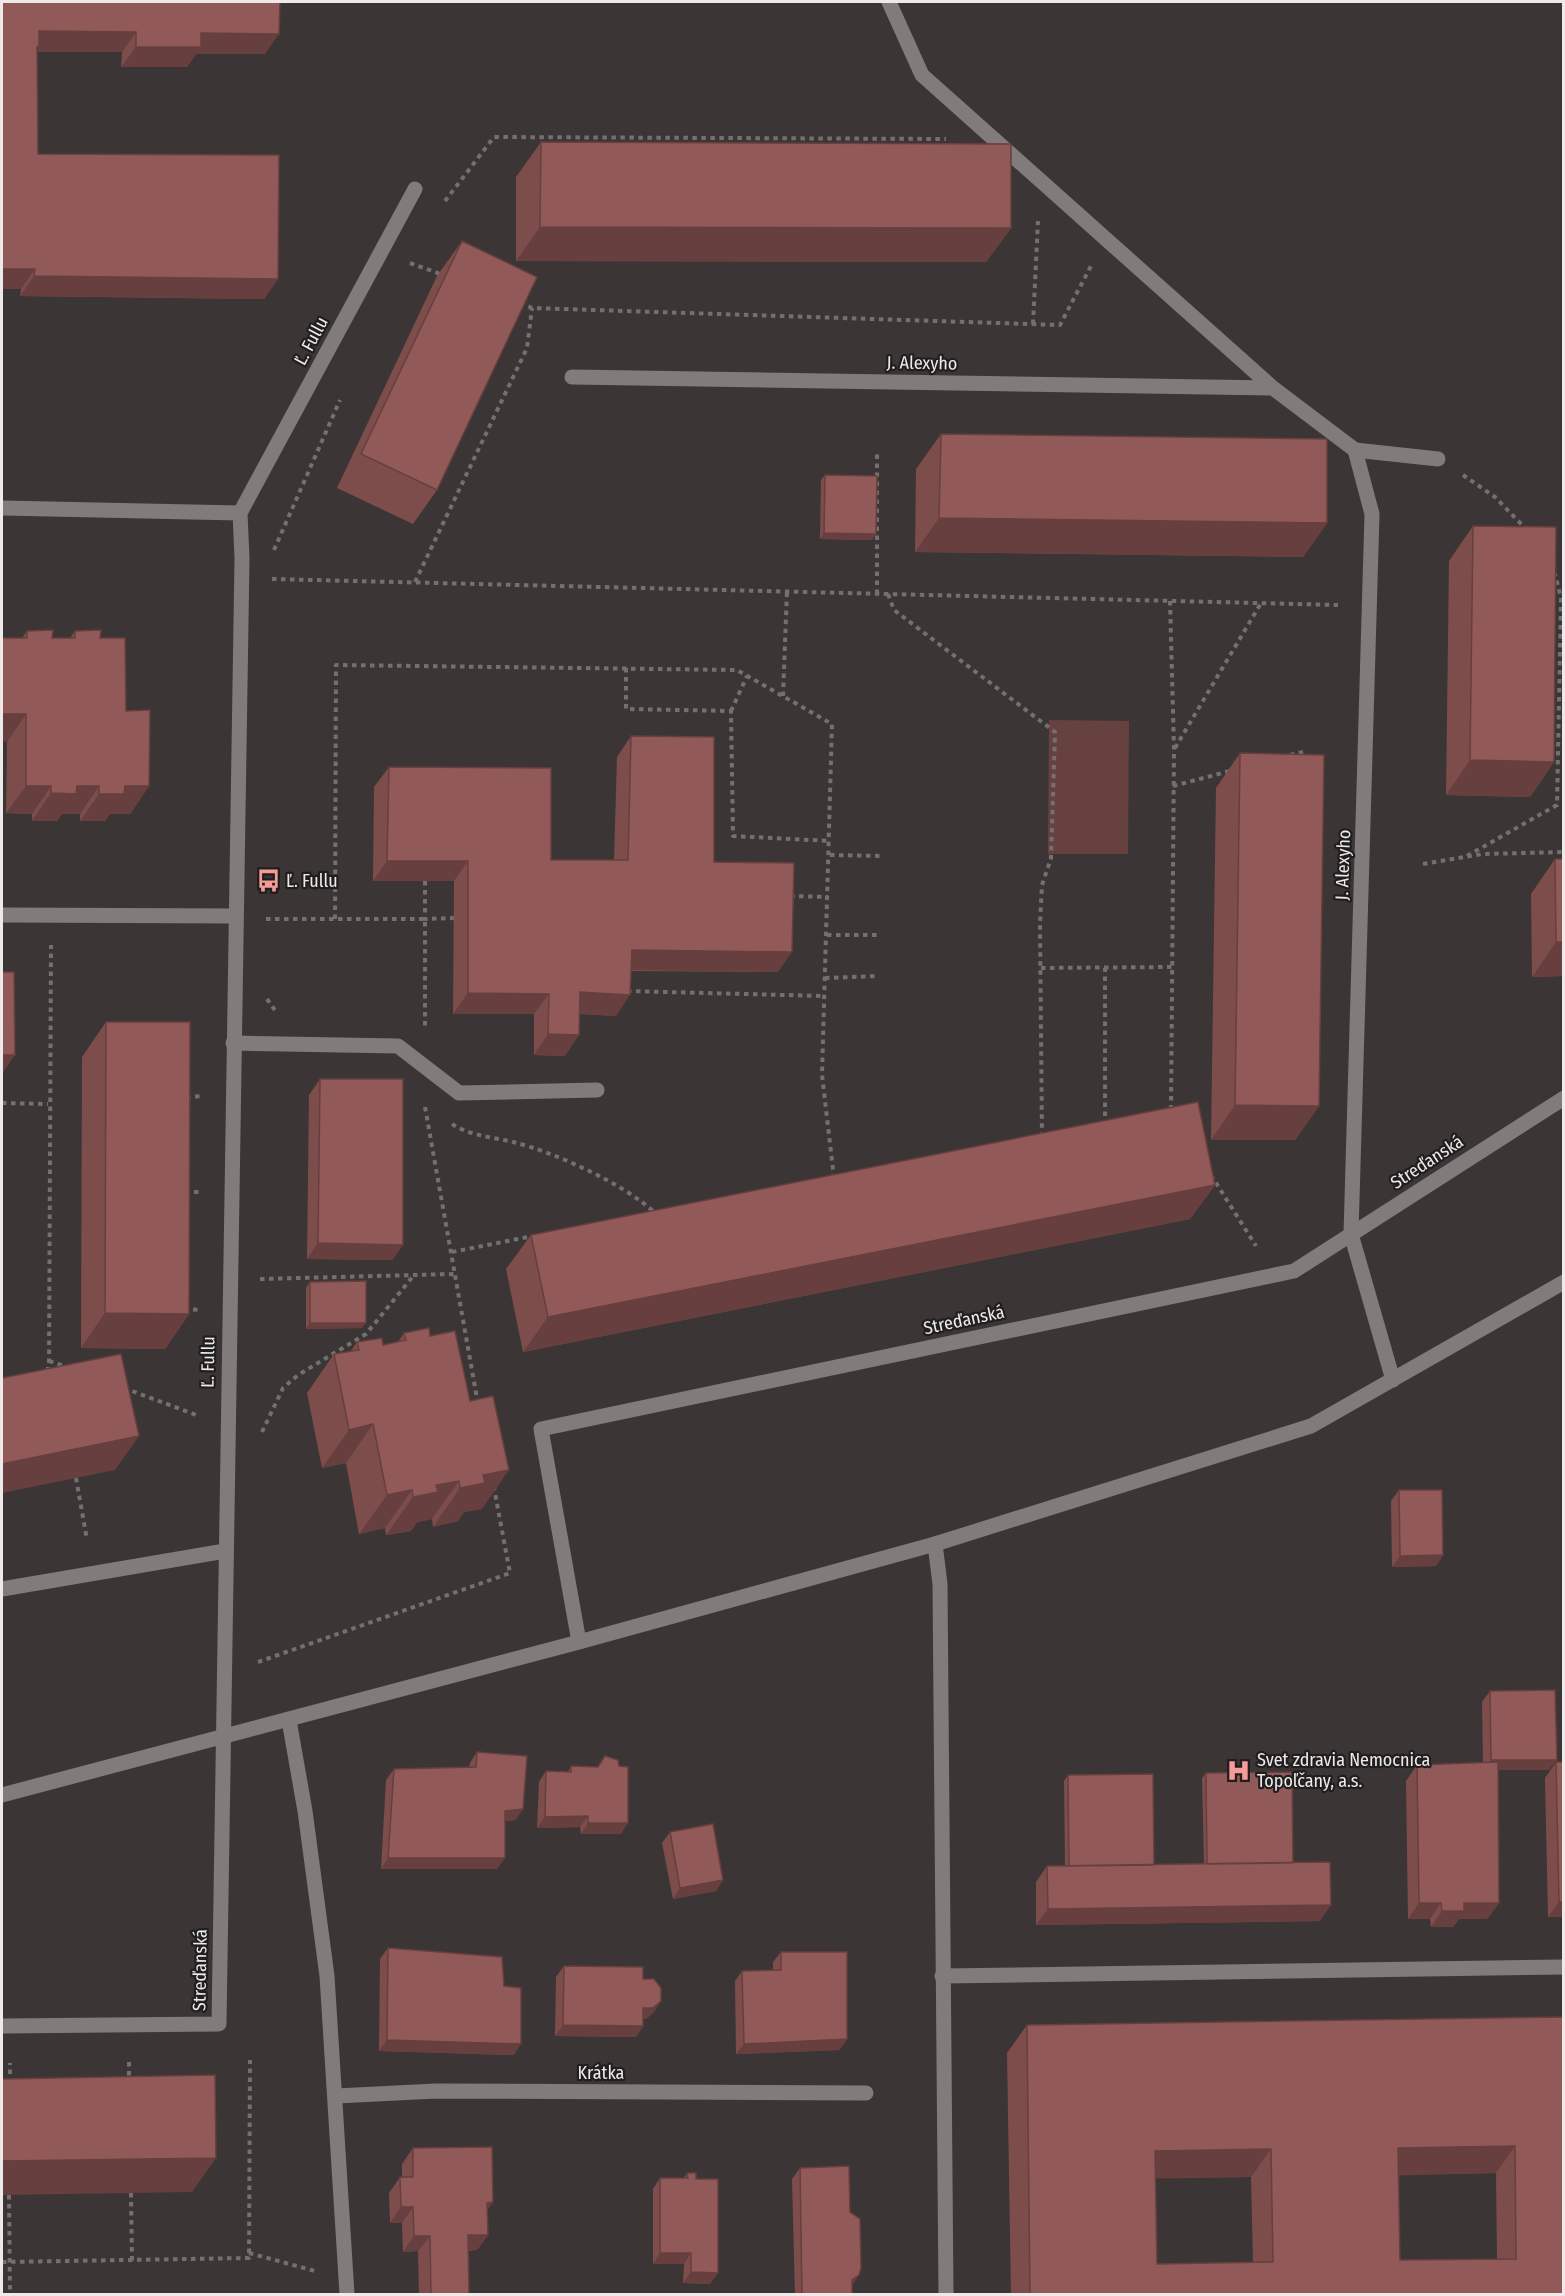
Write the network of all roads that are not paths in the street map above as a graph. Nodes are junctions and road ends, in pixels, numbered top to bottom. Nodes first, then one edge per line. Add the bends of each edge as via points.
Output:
1 (889, 2) edge
2 (415, 189) dead end
3 (572, 377) dead end
4 (1273, 388) junction
5 (1354, 450) junction
6 (1438, 459) road end
7 (2, 508) edge
8 (240, 513) junction
9 (2, 915) edge
10 (236, 916) junction
11 (233, 1043) junction
12 (597, 1090) dead end
13 (1563, 1098) edge
14 (1351, 1234) junction
15 (1563, 1282) edge
16 (1393, 1380) junction
17 (935, 1544) junction
18 (225, 1551) junction
19 (2, 1589) edge
20 (579, 1642) junction
21 (289, 1720) junction
22 (224, 1736) junction
23 (2, 1795) edge
24 (1563, 1967) edge
25 (942, 1976) junction
26 (2, 2026) edge
27 (866, 2094) dead end
28 (336, 2096) junction
29 (346, 2288) edge
30 (946, 2295) edge

1 - 4 street via 922,75
2 - 8 street, Ľ. Fullu
3 - 4 street, J. Alexyho
4 - 5 street
5 - 6 street
5 - 14 street, J. Alexyho via 1372,514
7 - 8 street
8 - 10 street, Ľ. Fullu
9 - 10 street
10 - 11 street, Ľ. Fullu
11 - 12 street via 398,1046 459,1093
11 - 18 street, Ľ. Fullu
13 - 14 street, Streďanská
14 - 16 street, J. Alexyho
14 - 20 street, Streďanská via 1294,1271 541,1429
15 - 16 street
16 - 17 street via 1311,1426
17 - 20 street
17 - 25 street via 940,1584
18 - 19 street
18 - 22 street, Ľ. Fullu
20 - 21 street
21 - 22 street
21 - 28 street via 327,1976
22 - 23 street
22 - 26 street, Streďanská via 219,2024
24 - 25 street
25 - 30 street
27 - 28 street, Krátka via 436,2091
28 - 29 street

